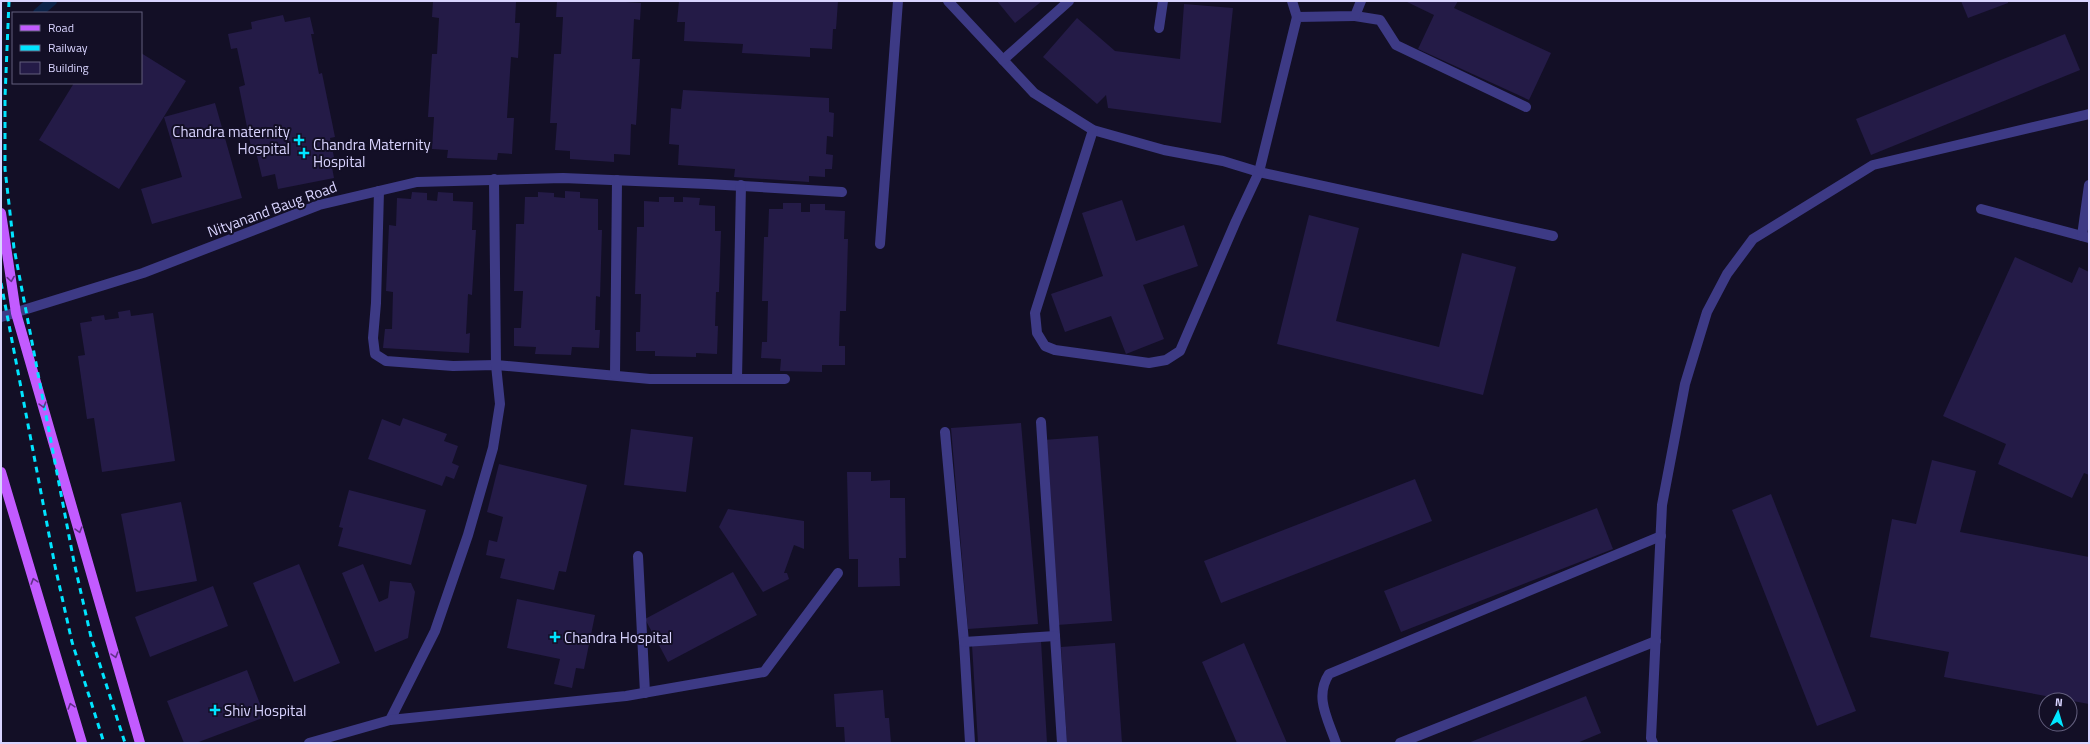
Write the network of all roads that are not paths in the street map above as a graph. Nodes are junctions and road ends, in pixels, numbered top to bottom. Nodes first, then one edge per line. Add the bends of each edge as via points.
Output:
1 (898, 1) edge
2 (948, 1) edge
3 (1069, 1) edge
4 (1163, 1) edge
5 (1292, 1) edge
6 (1361, 1) edge
7 (1355, 16) junction
8 (1297, 18) junction
9 (1159, 28) dead end
10 (1002, 60) junction
11 (1526, 107) dead end
12 (2089, 114) edge
13 (1093, 130) junction
14 (1259, 172) junction
15 (494, 179) junction
16 (617, 180) junction
17 (741, 185) junction
18 (2089, 185) edge
19 (379, 191) junction
20 (842, 192) dead end
21 (1981, 209) dead end
22 (1, 213) edge
23 (1553, 236) dead end
24 (2086, 237) edge
25 (880, 244) dead end
26 (16, 314) junction
27 (1, 318) edge
28 (496, 365) junction
29 (615, 376) junction
30 (737, 379) junction
31 (785, 379) dead end
32 (1041, 422) dead end
33 (945, 432) dead end
34 (1, 472) edge
35 (1661, 536) junction
36 (638, 556) dead end
37 (838, 573) dead end
38 (1055, 636) junction
39 (1656, 641) junction
40 (964, 642) junction
41 (645, 693) junction
42 (390, 720) junction
43 (82, 743) edge
44 (140, 743) edge
45 (309, 743) edge
46 (970, 743) edge
47 (1062, 743) edge
48 (1336, 743) edge
49 (1400, 743) edge
50 (1653, 743) edge

1 - 25 street
2 - 10 street
3 - 10 street
4 - 9 street
5 - 8 street
6 - 7 street
7 - 8 street
7 - 11 street via 1380,20 1396,45
8 - 14 street
10 - 13 street via 1034,93
12 - 35 street via 1873,165 1753,239 1727,274 1707,312 1685,384 1662,504
13 - 14 street
13 - 14 street via 1035,313 1037,333 1045,346 1055,350 1149,363 1166,360 1180,350
14 - 23 street
15 - 16 street, Nityanand Baug Road
15 - 19 street, Nityanand Baug Road via 417,182
15 - 28 street
16 - 17 street, Nityanand Baug Road
16 - 29 street
17 - 20 street, Nityanand Baug Road
17 - 30 street
18 - 24 street
19 - 26 street, Nityanand Baug Road via 318,205 143,273
19 - 28 street via 376,303 372,338 375,354 386,361 453,366
21 - 24 street
22 -> 26 main road
26 - 27 street, Nityanand Baug Road
26 -> 44 main road
28 - 29 street
28 - 42 street via 500,404 493,448 470,528 435,631
29 - 30 street via 650,379
30 - 31 street
32 - 38 street
33 - 40 street
43 -> 34 main road
35 - 39 street
35 - 48 street via 1329,674 1323,683 1321,698
36 - 41 street
37 - 41 street via 764,672
38 - 40 street
38 - 47 street
39 - 49 street
39 - 50 street via 1651,738
40 - 46 street
41 - 42 street
42 - 45 street

